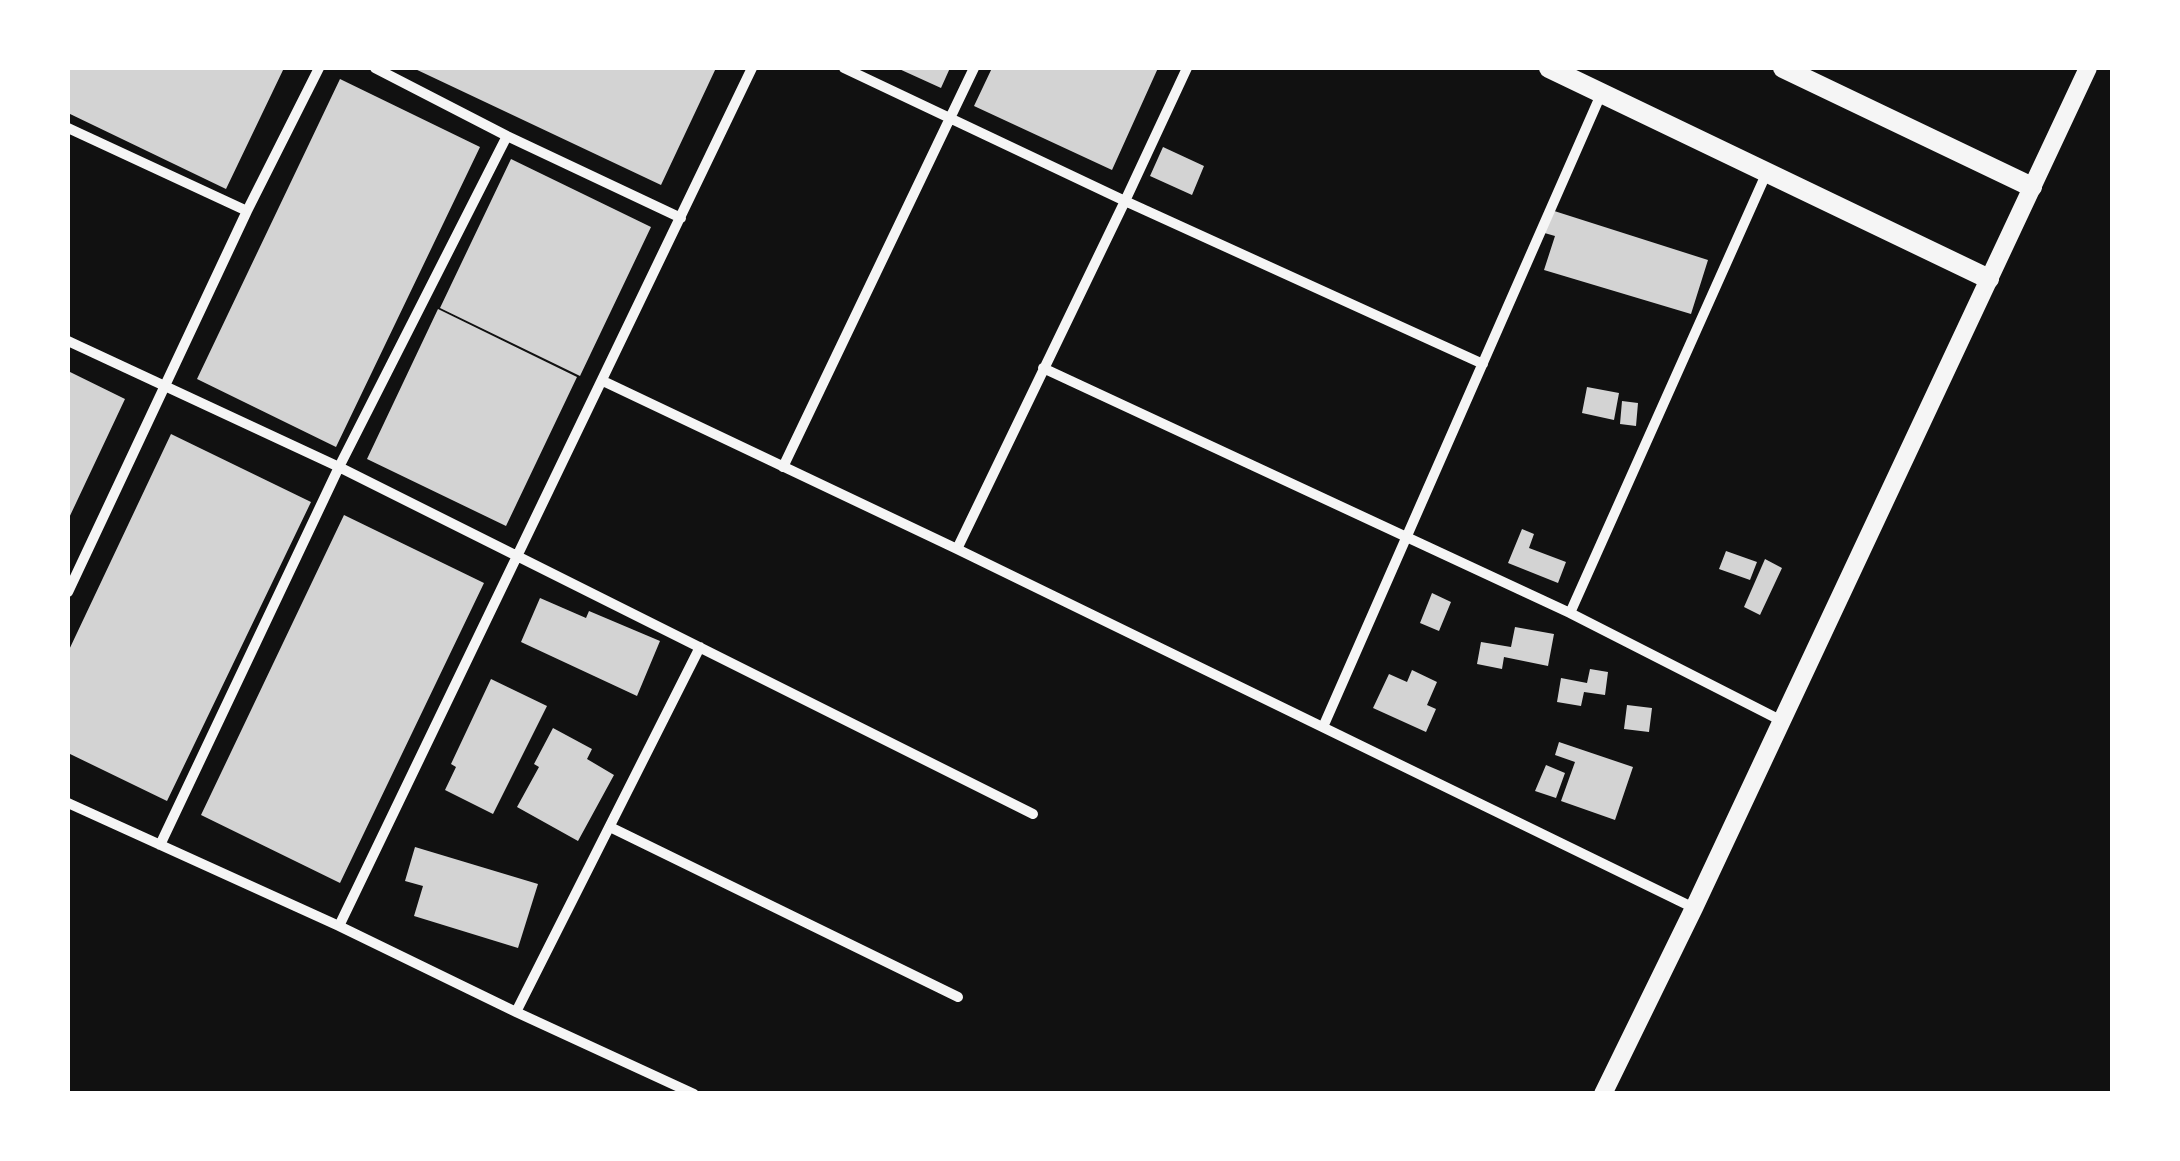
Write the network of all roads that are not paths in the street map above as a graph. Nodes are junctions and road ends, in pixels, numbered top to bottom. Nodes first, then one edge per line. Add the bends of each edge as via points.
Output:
1 (319, 68) edge
2 (375, 68) edge
3 (752, 68) edge
4 (844, 68) edge
5 (974, 68) edge
6 (1187, 68) edge
7 (1549, 68) edge
8 (1783, 68) edge
9 (2088, 68) edge
10 (1810, 73) edge
11 (1602, 92) junction
12 (950, 117) junction
13 (68, 128) edge
14 (507, 136) junction
15 (1767, 172) junction
16 (2032, 186) junction
17 (1125, 202) junction
18 (247, 211) junction
19 (680, 218) junction
20 (1989, 279) junction
21 (68, 341) edge
22 (1482, 364) junction
23 (1043, 368) junction
24 (603, 381) junction
25 (164, 386) junction
26 (339, 467) junction
27 (784, 467) junction
28 (1407, 537) junction
29 (957, 549) junction
30 (518, 556) junction
31 (71, 576) edge
32 (68, 592) edge
33 (1570, 613) junction
34 (700, 648) junction
35 (1782, 721) junction
36 (1324, 728) junction
37 (68, 803) edge
38 (1033, 814) dead end
39 (610, 827) junction
40 (160, 844) junction
41 (1694, 908) junction
42 (339, 926) junction
43 (958, 997) dead end
44 (516, 1012) junction
45 (694, 1094) edge
46 (1603, 1094) edge

1 - 18 street
2 - 14 street
3 - 19 street
4 - 12 street
5 - 12 street
6 - 17 street
7 - 11 main road
8 - 10 main road
9 - 16 street
10 - 16 main road
11 - 15 main road
11 - 22 street
12 - 17 street
12 - 27 street
13 - 18 street
14 - 19 street
14 - 26 street
15 - 20 main road
15 - 33 street
16 - 20 street
17 - 22 street
17 - 23 street
18 - 25 street
19 - 24 street
20 - 35 street
21 - 25 street
22 - 28 street
23 - 28 street
23 - 29 street
24 - 27 street
24 - 30 street
25 - 26 street
25 - 31 street
26 - 30 street
26 - 40 street
27 - 29 street
28 - 33 street
28 - 36 street
29 - 36 street
30 - 34 street
30 - 42 street
31 - 32 street
33 - 35 street
34 - 38 street
34 - 39 street
35 - 41 street
36 - 41 street
37 - 40 street
39 - 43 street
39 - 44 street
40 - 42 street
41 - 46 street
42 - 44 street
44 - 45 street

